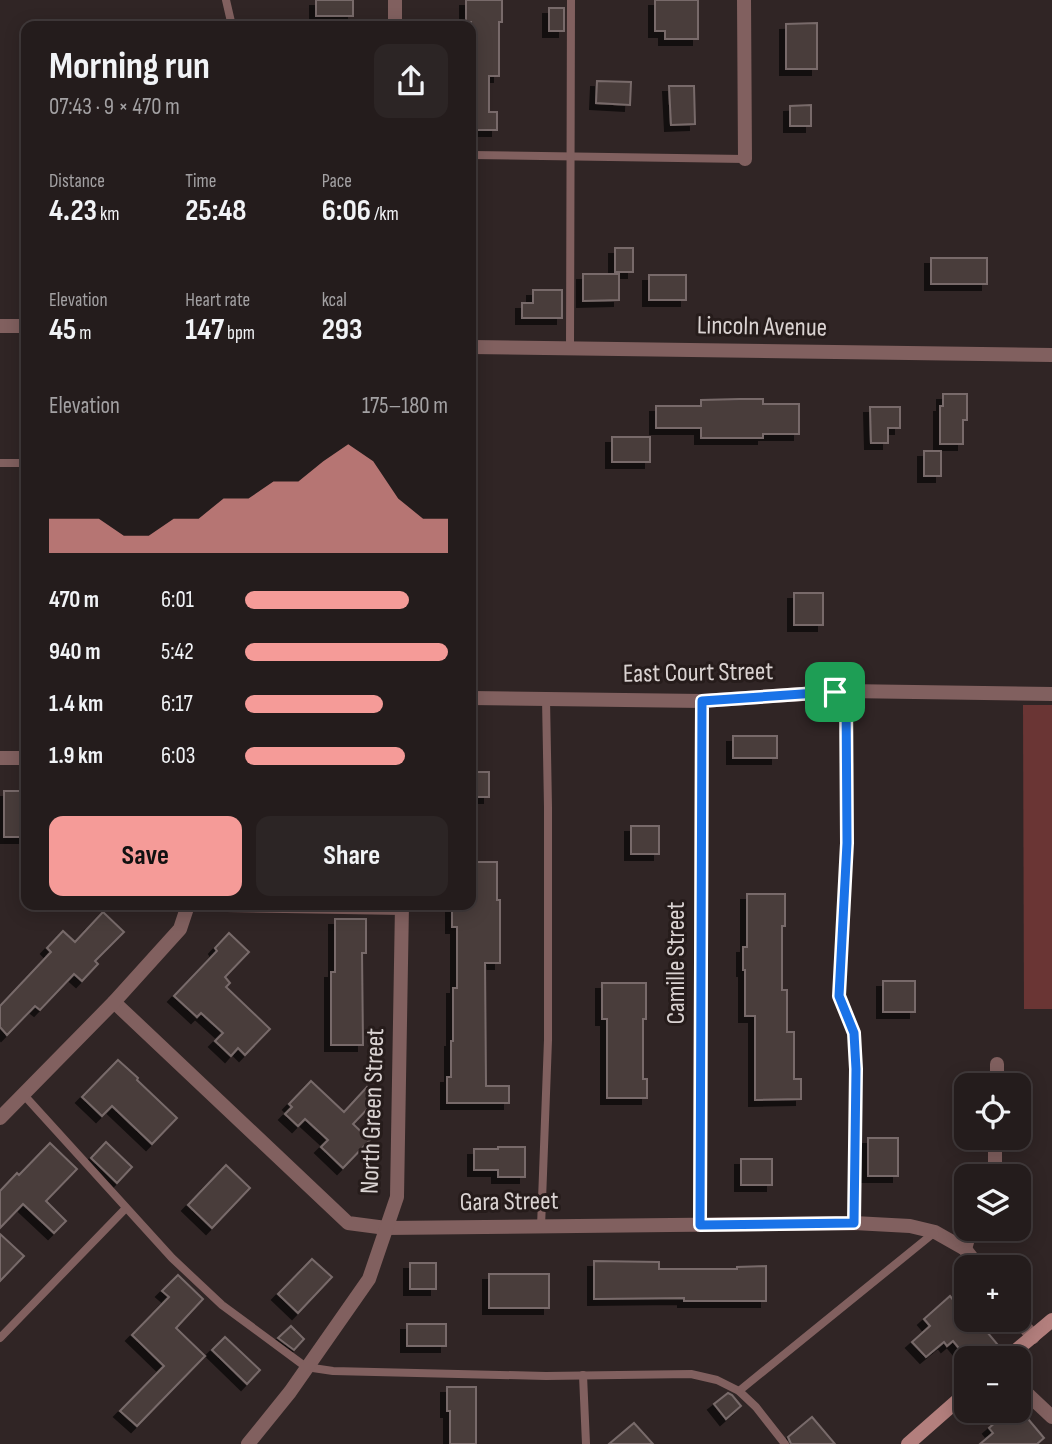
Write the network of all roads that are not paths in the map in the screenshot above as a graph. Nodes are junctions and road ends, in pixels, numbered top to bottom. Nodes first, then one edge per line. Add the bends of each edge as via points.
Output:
1 (226, 0) edge
2 (395, 0) edge
3 (571, 0) edge
4 (744, 0) edge
5 (231, 21) edge
6 (395, 21) edge
7 (476, 155) edge
8 (570, 156) junction
9 (744, 159) joint
10 (0, 326) edge
11 (21, 326) edge
12 (476, 347) edge
13 (570, 349) junction
14 (1052, 355) edge
15 (0, 463) edge
16 (21, 463) edge
17 (846, 691) junction
18 (1052, 694) edge
19 (476, 698) edge
20 (546, 699) junction
21 (702, 701) junction
22 (0, 758) edge
23 (21, 758) edge
24 (187, 910) edge
25 (402, 910) edge
26 (114, 1002) junction
27 (997, 1064) dead end
28 (997, 1073) edge
29 (23, 1094) junction
30 (0, 1118) edge
31 (126, 1208) junction
32 (854, 1223) junction
33 (700, 1225) junction
34 (541, 1227) junction
35 (386, 1228) junction
36 (935, 1232) junction
37 (967, 1241) edge
38 (965, 1249) junction
39 (970, 1255) edge
40 (1052, 1320) edge
41 (1029, 1332) edge
42 (1033, 1337) junction
43 (0, 1338) edge
44 (1022, 1346) edge
45 (306, 1367) junction
46 (583, 1376) junction
47 (739, 1391) junction
48 (1031, 1397) edge
49 (954, 1404) edge
50 (1052, 1417) edge
51 (248, 1444) edge
52 (586, 1444) edge
53 (785, 1444) edge
54 (908, 1444) edge

1 - 5 lane
2 - 6 street
3 - 8 lane
4 - 9 street
7 - 8 lane
8 - 9 lane
8 - 13 lane
10 - 11 street
12 - 13 street, Lincoln Avenue
13 - 14 street, Lincoln Avenue
15 - 16 lane
17 - 18 street, East Court Street
17 - 21 street, East Court Street
17 - 32 lane via 847,843 839,996 854,1033
19 - 20 street, East Court Street
20 - 21 street, East Court Street
20 - 34 lane via 548,1040
21 - 33 street, Camille Street
22 - 23 street
24 - 26 street via 180,929
25 - 35 street, North Green Street via 397,1197
26 - 29 street
26 - 35 street, Gara Street via 348,1223
27 - 28 street
29 - 30 street
29 - 31 lane
31 - 43 lane
31 - 45 lane via 222,1305
32 - 33 street, Gara Street
32 - 36 street, Gara Street
33 - 34 street, Gara Street
34 - 35 street, Gara Street
35 - 45 street, North Green Street via 369,1279
36 - 38 street, Gara Street
36 - 47 lane
37 - 38 street
38 - 39 street, Gara Street
40 - 42 main road
41 - 42 street
42 - 44 main road
45 - 46 lane
45 - 51 street, North Green Street
46 - 47 lane via 691,1374
46 - 52 lane
47 - 53 lane
48 - 50 street
49 - 54 main road

